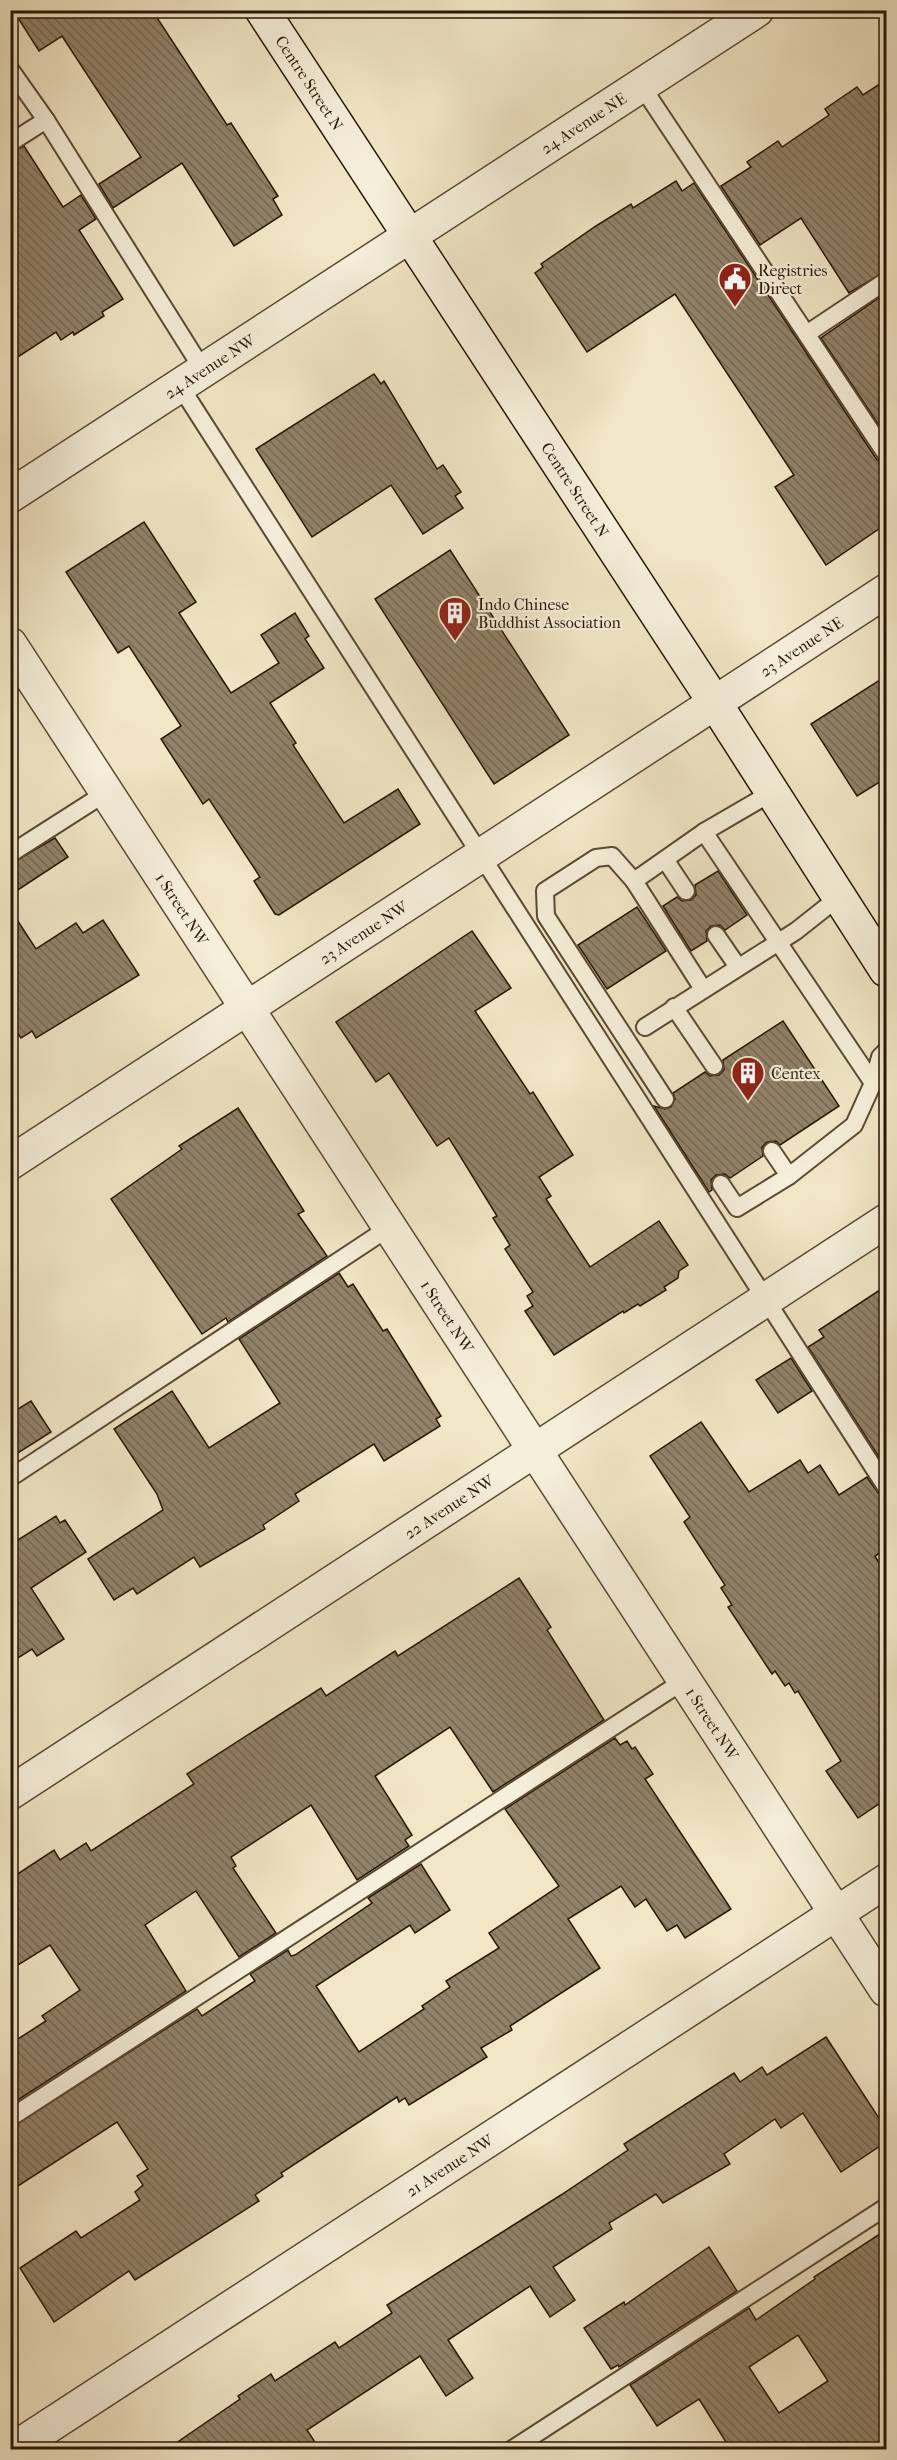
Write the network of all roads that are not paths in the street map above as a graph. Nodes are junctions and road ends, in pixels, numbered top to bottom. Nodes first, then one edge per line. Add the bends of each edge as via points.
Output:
1 (262, 10) edge
2 (757, 10) edge
3 (10, 69) edge
4 (640, 85) junction
5 (46, 120) junction
6 (10, 142) edge
7 (410, 237) junction
8 (886, 281) edge
9 (808, 333) junction
10 (191, 378) junction
11 (886, 454) edge
12 (10, 496) edge
13 (886, 591) edge
14 (10, 644) edge
15 (715, 703) junction
16 (107, 792) junction
17 (771, 793) junction
18 (704, 832) junction
19 (10, 854) edge
20 (480, 857) junction
21 (666, 861) junction
22 (634, 881) junction
23 (686, 891) dead end
24 (839, 897) junction
25 (716, 935) dead end
26 (778, 942) junction
27 (738, 967) junction
28 (886, 970) edge
29 (703, 989) junction
30 (674, 1007) junction
31 (248, 1008) junction
32 (645, 1027) dead end
33 (886, 1052) edge
34 (714, 1066) dead end
35 (873, 1083) junction
36 (665, 1099) dead end
37 (772, 1151) dead end
38 (10, 1162) edge
39 (789, 1176) junction
40 (721, 1184) dead end
41 (886, 1221) edge
42 (390, 1227) junction
43 (767, 1298) junction
44 (535, 1450) junction
45 (10, 1478) edge
46 (886, 1487) edge
47 (685, 1680) junction
48 (10, 1793) edge
49 (886, 1881) edge
50 (836, 1914) junction
51 (886, 1990) edge
52 (10, 2118) edge
53 (886, 2207) edge
54 (12, 2450) edge
55 (511, 2450) edge

1 - 7 street, Centre Street N
2 - 4 street, 24 Avenue NE
3 - 5 lane
4 - 7 street, 24 Avenue NE
4 - 9 lane
5 - 6 lane
5 - 10 lane
7 - 10 street, 24 Avenue NW
7 - 15 street, Centre Street N
8 - 9 lane
9 - 11 lane
10 - 12 street, 24 Avenue NW
10 - 20 lane
13 - 15 street, 23 Avenue NE
14 - 16 street, 1 Street NW
15 - 17 street, Centre Street N
15 - 20 street, 23 Avenue NW
16 - 19 lane
16 - 31 street, 1 Street NW
17 - 18 lane
17 - 24 street, Centre Street N
18 - 21 lane
18 - 26 lane
20 - 31 street, 23 Avenue NW
20 - 43 lane
21 - 22 lane
21 - 23 lane
22 - 29 lane
22 - 36 lane via 612,856 596,858 545,891 546,916
24 - 26 lane
24 - 28 street, Centre Street N
25 - 27 lane
26 - 27 lane
26 - 35 lane
27 - 29 lane
29 - 30 lane
30 - 32 lane
30 - 34 lane
31 - 38 street, 23 Avenue NW
31 - 42 street, 1 Street NW
33 - 35 lane via 880,1057
35 - 39 lane via 854,1125
37 - 39 lane
39 - 40 lane via 737,1208
41 - 43 street, 22 Avenue NW
42 - 44 street, 1 Street NW
42 - 45 lane
43 - 44 street, 22 Avenue NW
43 - 46 lane
44 - 47 street, 1 Street NW
44 - 48 street, 22 Avenue NW
47 - 50 street, 1 Street NW
47 - 52 lane
49 - 50 street, 21 Avenue NW
50 - 51 street, 1 Street NW
50 - 54 street, 21 Avenue NW
53 - 55 lane

